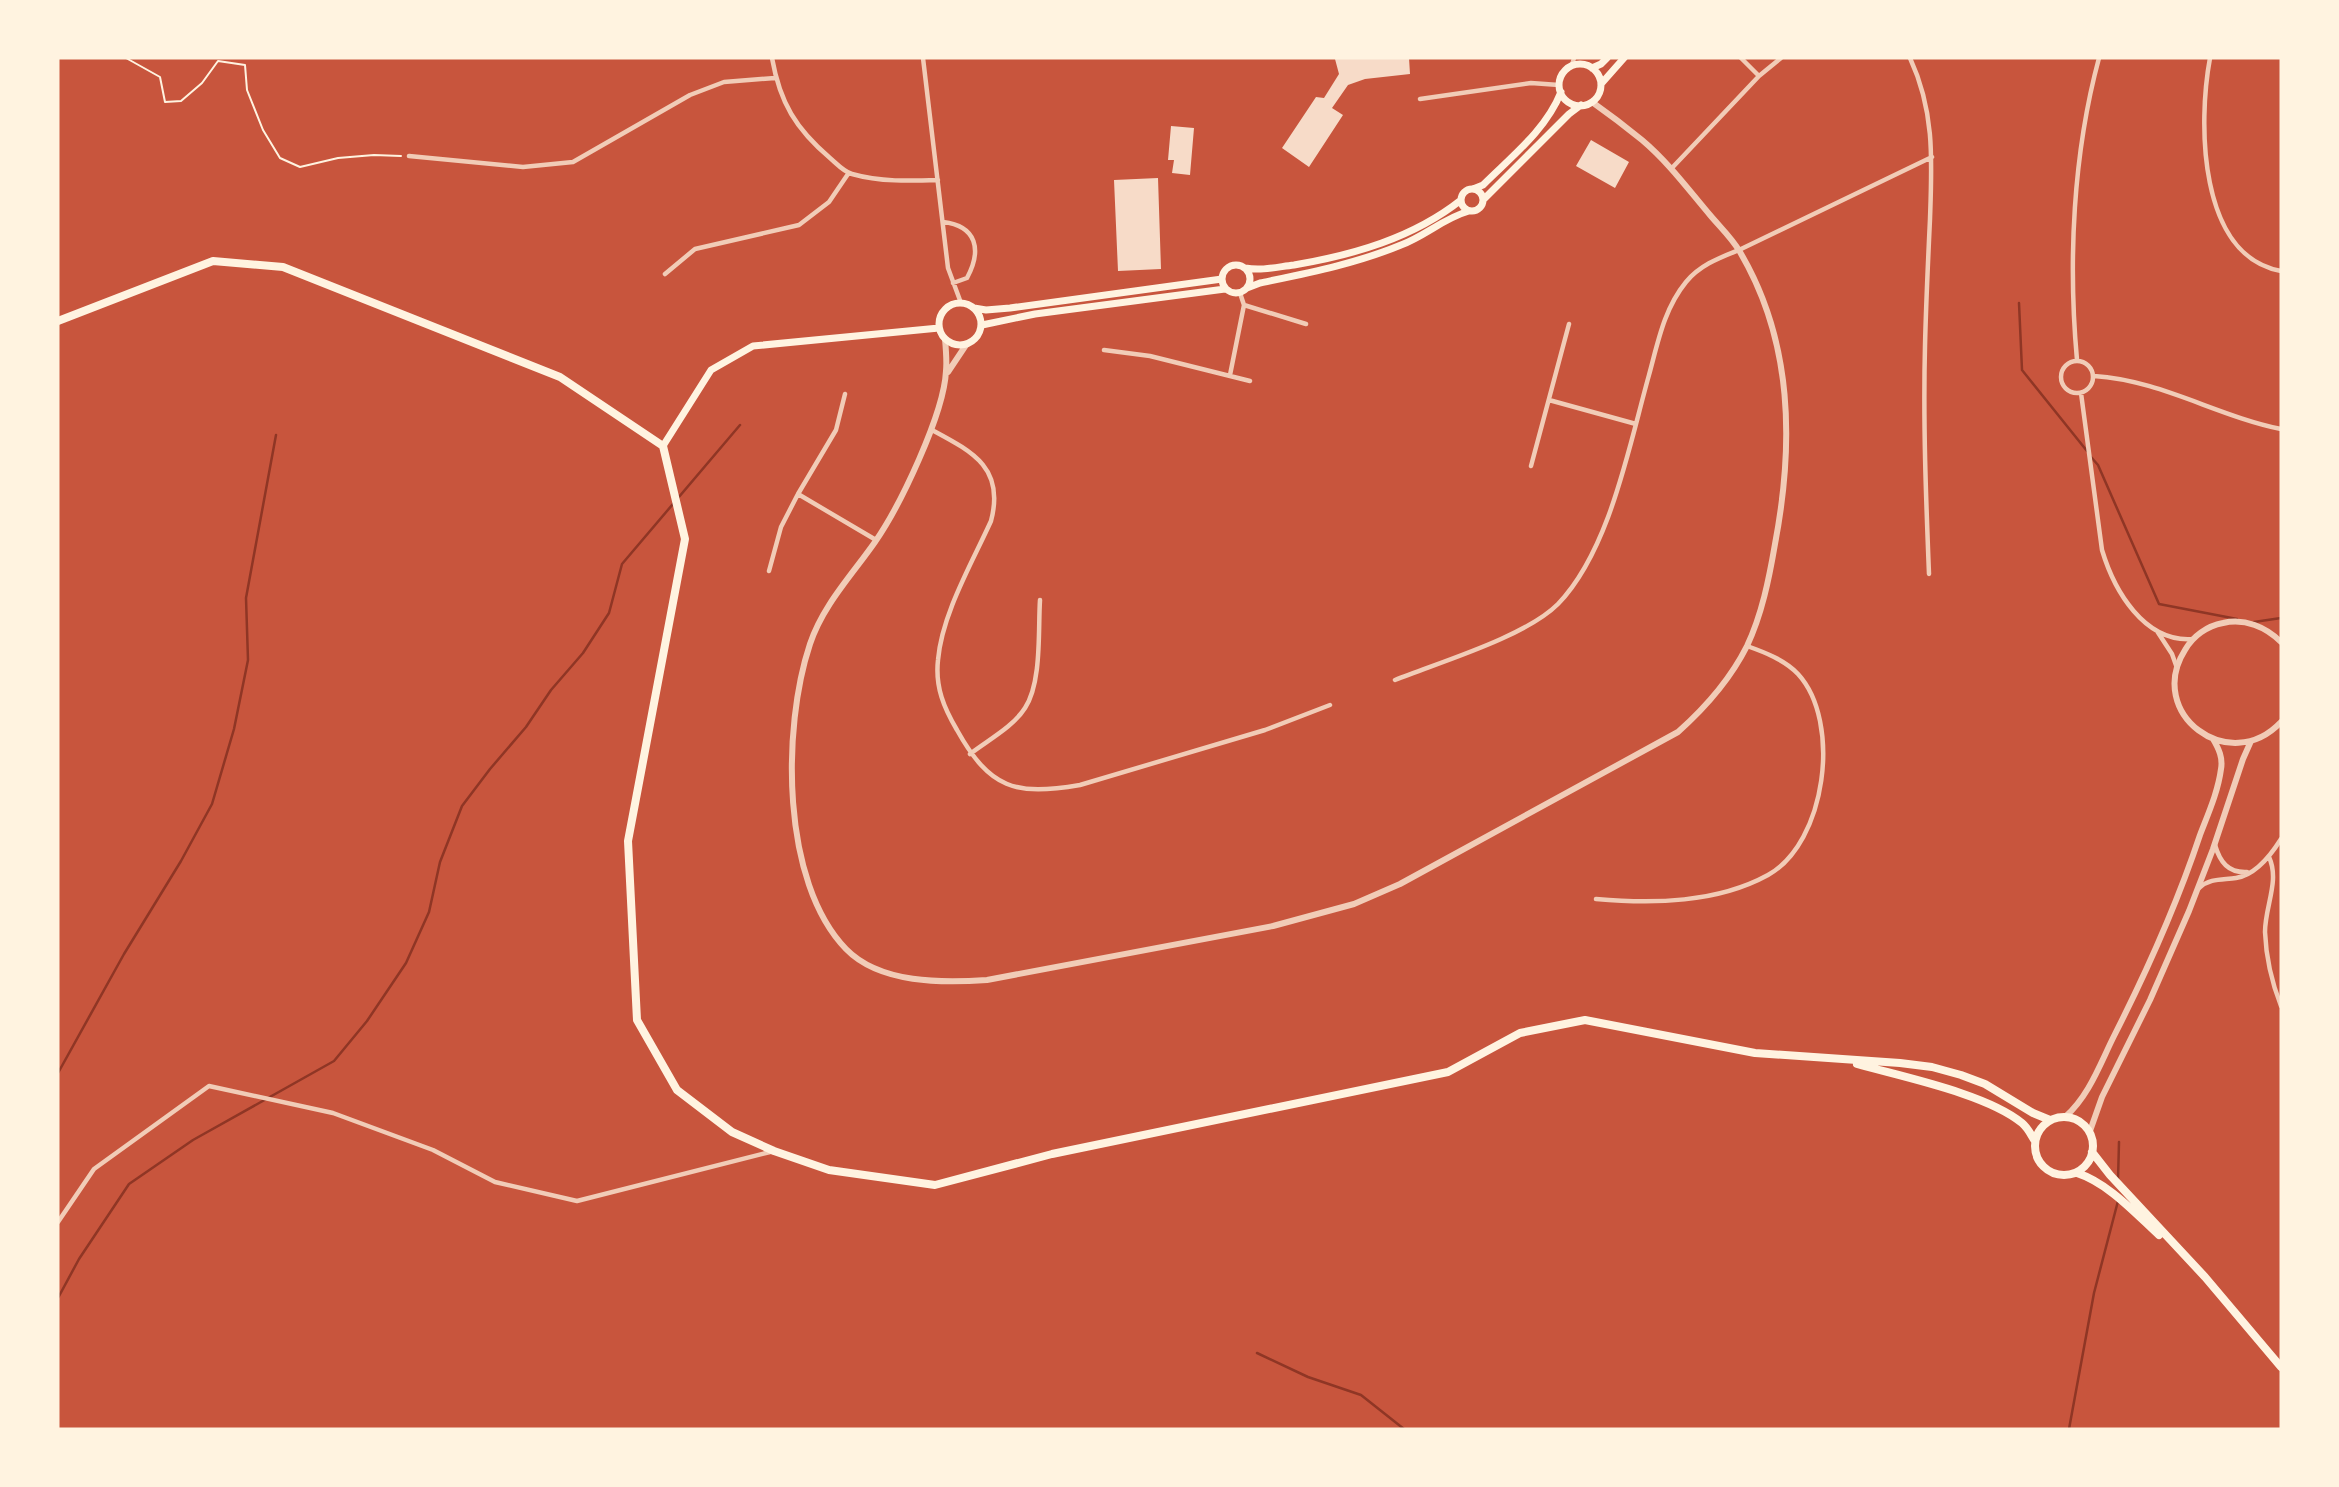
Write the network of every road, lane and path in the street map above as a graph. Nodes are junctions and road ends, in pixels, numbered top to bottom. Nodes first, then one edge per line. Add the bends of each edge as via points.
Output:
1 (126, 58) edge
2 (772, 58) edge
3 (923, 58) edge
4 (1607, 58) edge
5 (1623, 58) edge
6 (1741, 58) edge
7 (1781, 58) edge
8 (1910, 58) edge
9 (2099, 58) edge
10 (2210, 58) edge
11 (1573, 61) edge
12 (1592, 68) junction
13 (1759, 76) junction
14 (775, 78) junction
15 (1601, 85) junction
16 (1560, 88) junction
17 (1420, 99) dead end
18 (1592, 102) junction
19 (1581, 105) junction
20 (410, 156) joint
21 (1932, 157) junction
22 (1671, 169) junction
23 (848, 174) junction
24 (938, 180) junction
25 (1473, 189) junction
26 (1461, 200) junction
27 (1484, 200) junction
28 (1469, 211) junction
29 (943, 222) junction
30 (1740, 250) junction
31 (1245, 268) junction
32 (2281, 271) edge
33 (665, 274) dead end
34 (1222, 279) junction
35 (953, 283) junction
36 (1226, 289) junction
37 (1244, 291) junction
38 (961, 303) junction
39 (1244, 305) junction
40 (974, 308) junction
41 (58, 321) edge
42 (1306, 324) dead end
43 (1569, 324) dead end
44 (982, 326) junction
45 (939, 328) junction
46 (945, 339) junction
47 (966, 345) junction
48 (1104, 350) dead end
49 (2077, 360) junction
50 (946, 373) junction
51 (1230, 375) junction
52 (2094, 376) junction
53 (1250, 381) dead end
54 (2081, 393) junction
55 (845, 394) dead end
56 (1549, 400) junction
57 (1636, 424) junction
58 (2281, 429) edge
59 (932, 430) junction
60 (663, 446) junction
61 (1531, 466) dead end
62 (798, 494) junction
63 (876, 540) junction
64 (769, 571) dead end
65 (1929, 574) dead end
66 (1040, 600) dead end
67 (2156, 630) junction
68 (2266, 630) junction
69 (2281, 632) edge
70 (2193, 639) junction
71 (2281, 642) edge
72 (1747, 646) junction
73 (2177, 668) junction
74 (1395, 680) dead end
75 (1330, 705) dead end
76 (2281, 722) edge
77 (2213, 739) junction
78 (2251, 741) junction
79 (970, 754) junction
80 (2281, 839) edge
81 (2215, 844) junction
82 (2269, 856) junction
83 (2251, 871) junction
84 (2198, 890) junction
85 (1596, 899) dead end
86 (2281, 1006) edge
87 (1841, 1060) junction
88 (2065, 1117) junction
89 (2050, 1120) junction
90 (2090, 1132) junction
91 (2035, 1141) junction
92 (774, 1151) junction
93 (2092, 1152) junction
94 (2077, 1173) junction
95 (58, 1222) edge
96 (2205, 1278) junction
97 (2281, 1367) edge

1 - 20 path via 160,76 165,102 181,101 218,61 244,65 247,90 263,130 280,158 300,167 338,158
2 - 14 street
3 - 24 street
4 - 12 main road
5 - 15 main road
6 - 13 street
7 - 13 street
8 - 21 street via 1929,116
9 - 49 street via 2084,133 2074,228
10 - 32 street via 2205,136 2220,217 2247,256
11 - 12 main road
11 - 16 main road via 1565,69
12 - 15 main road
13 - 22 street
14 - 20 street via 724,82 690,95 573,162 523,167
14 - 23 street via 804,135
15 - 18 main road
16 - 17 street via 1531,83
16 - 19 main road via 1569,103
16 - 25 main road via 1556,103 1536,132 1483,185
18 - 19 main road
18 - 22 street
19 - 27 main road
21 - 30 street
21 - 65 street via 1925,348
22 - 30 street
23 - 24 street
23 - 33 street via 829,202 799,225 695,249
24 - 29 street
25 - 26 main road via 1465,191
25 - 27 main road
26 - 28 main road
26 - 31 main road via 1402,235 1346,255 1268,269
27 - 28 main road via 1478,210
28 - 37 main road via 1381,253
29 - 35 street
29 - 35 street via 965,228 974,239 973,267 967,278
30 - 57 street via 1707,263 1674,299
30 - 72 street via 1771,319 1786,392 1787,446 1783,501 1766,593
31 - 34 main road via 1228,267
31 - 37 main road via 1251,280
34 - 36 main road
34 - 40 main road via 1010,308
35 - 38 street
36 - 37 main road
36 - 44 main road via 1035,314
37 - 39 street
38 - 40 main road
38 - 45 main road via 944,310
39 - 42 street
39 - 51 street
40 - 44 main road
41 - 60 main road via 213,261 283,267 560,377
43 - 56 street
44 - 47 main road via 977,338
45 - 46 main road
45 - 60 main road via 753,346 711,370
46 - 47 main road
46 - 50 street
47 - 50 street
48 - 51 street
49 - 52 street via 2089,365
49 - 54 street via 2064,367 2061,376 2067,389
50 - 59 street
51 - 53 street
52 - 54 street via 2090,387
52 - 58 street via 2145,384 2245,421
54 - 67 street via 2102,550 2123,596
55 - 62 street via 836,430
56 - 57 street
56 - 61 street
57 - 74 street via 1596,547 1557,605 1497,641
59 - 63 street
59 - 79 street via 969,450 985,466 994,486 991,522 946,623 937,658 944,706
60 - 92 main road via 684,540 628,841 637,1020 677,1090 733,1132
62 - 63 street
62 - 64 street via 781,527
63 - 72 street via 823,614 810,643 796,695 792,785 806,876 823,919 847,950 869,965 928,982 1001,977 1273,926 1354,904 1412,878 1678,732 1708,705
66 - 79 street via 1037,662 1026,708
67 - 70 street via 2176,639
67 - 73 street
68 - 69 street
68 - 70 street via 2229,622
68 - 71 street
70 - 73 street
72 - 85 street via 1797,673 1812,696 1820,724 1819,796 1795,850 1770,874 1713,896 1625,902
73 - 77 street via 2175,689 2180,708 2190,723
75 - 79 street via 1265,730 1056,789 998,781
76 - 78 street via 2269,734
77 - 78 street
77 - 88 street via 2221,755 2220,774 2174,906 2090,1085
78 - 81 street
80 - 82 street
81 - 83 street via 2226,867 2240,873
81 - 84 street
82 - 83 street
82 - 86 street via 2274,874 2265,930
83 - 84 street via 2207,882
84 - 90 street
87 - 89 main road via 1900,1063 1961,1074
87 - 91 main road via 1983,1103 2024,1125
87 - 92 main road via 1755,1053 1585,1020 1520,1033 1448,1072 1052,1154 935,1185 829,1170
88 - 89 main road
88 - 90 main road via 2076,1119
89 - 91 main road
90 - 93 main road
91 - 94 main road via 2036,1154 2047,1171
92 - 95 street via 577,1200 495,1182 433,1150 333,1113 209,1086 94,1170
93 - 94 main road
93 - 96 main road
94 - 96 main road via 2115,1196
96 - 97 main road

